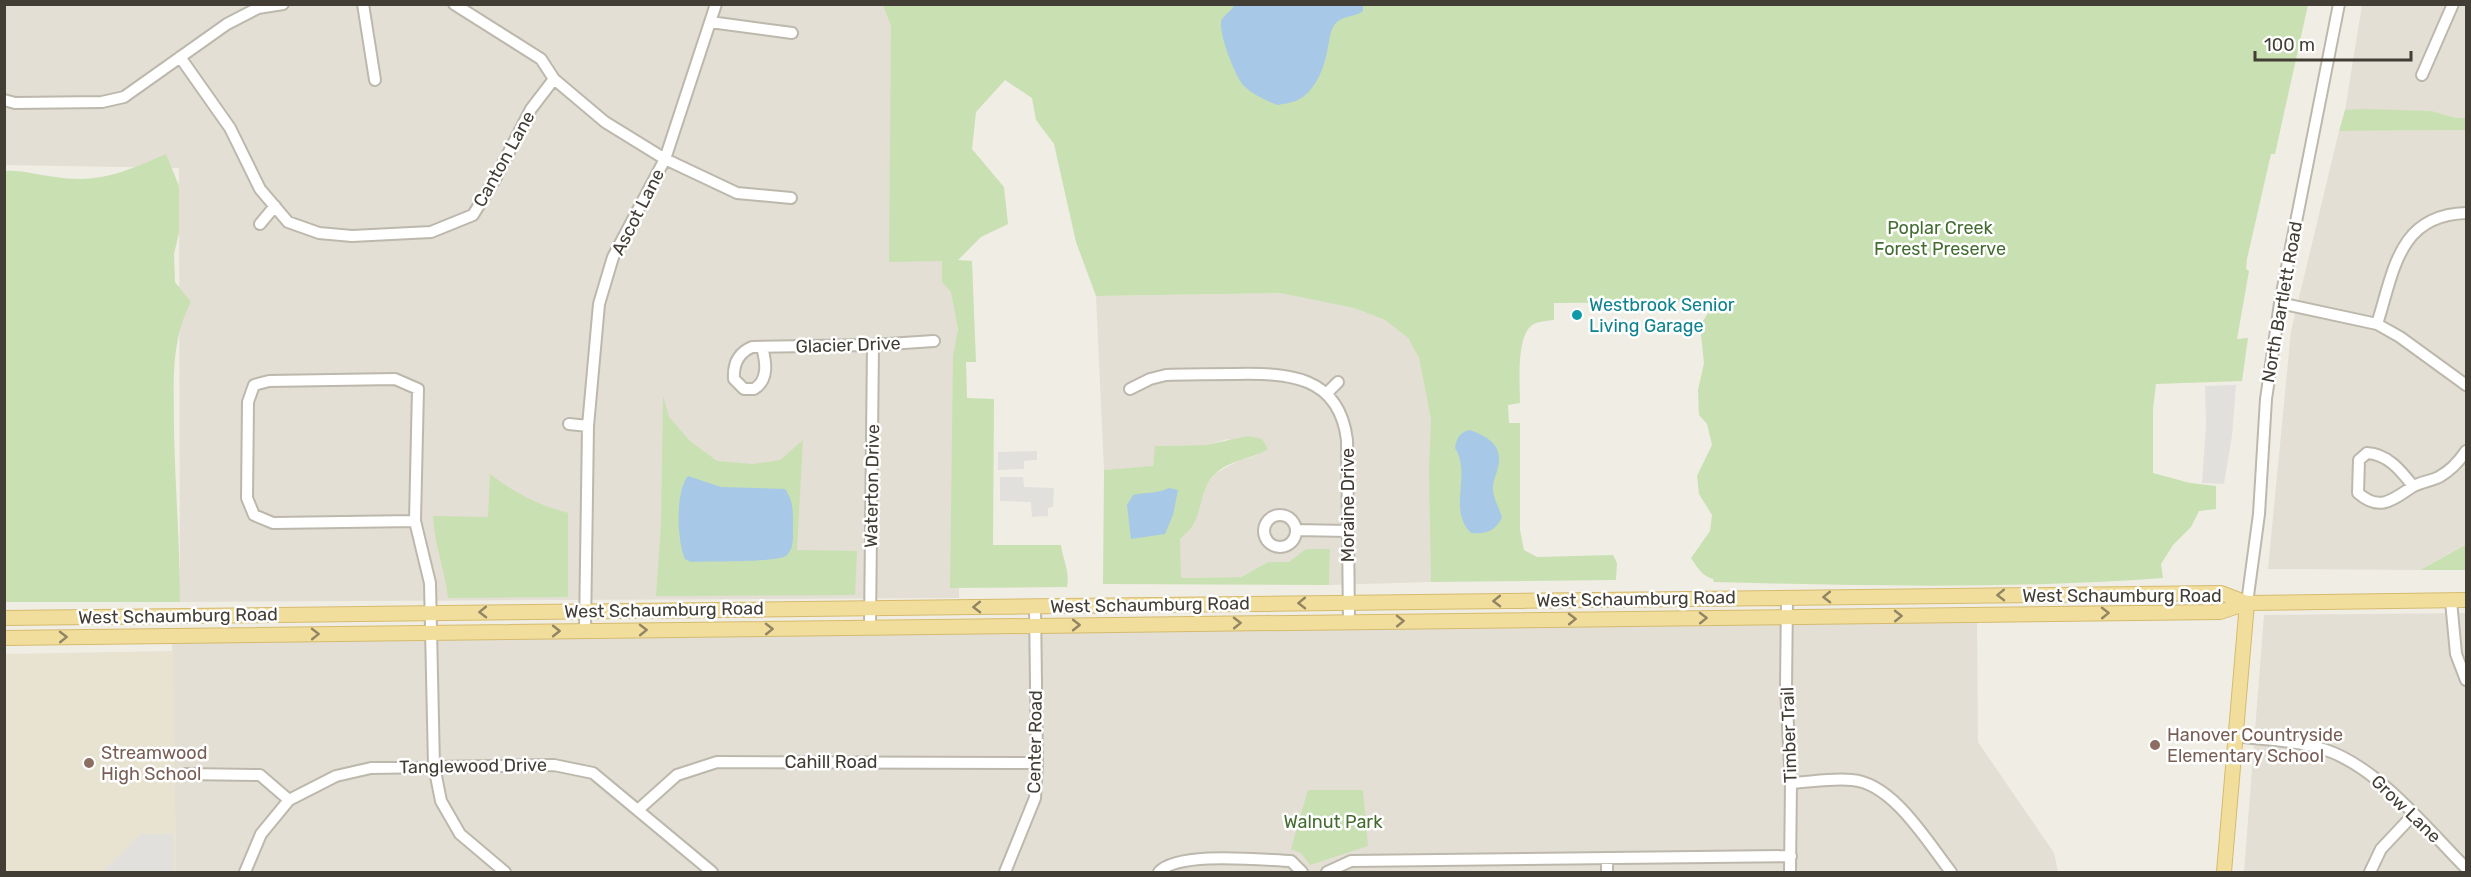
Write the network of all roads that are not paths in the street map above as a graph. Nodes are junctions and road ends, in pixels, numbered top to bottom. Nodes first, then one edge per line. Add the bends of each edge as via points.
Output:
1 (283, 4) edge
2 (363, 4) edge
3 (454, 4) edge
4 (716, 4) edge
5 (2339, 4) edge
6 (2453, 4) edge
7 (710, 22) junction
8 (792, 33) dead end
9 (180, 57) junction
10 (2422, 75) dead end
11 (554, 79) junction
12 (375, 80) dead end
13 (4, 100) edge
14 (665, 159) junction
15 (791, 198) dead end
16 (275, 206) junction
17 (2466, 213) edge
18 (260, 224) dead end
19 (2280, 303) junction
20 (2377, 324) junction
21 (934, 341) dead end
22 (873, 345) junction
23 (762, 347) dead end
24 (1338, 382) dead end
25 (2466, 385) edge
26 (1130, 389) dead end
27 (1326, 394) junction
28 (568, 424) dead end
29 (588, 426) junction
30 (2466, 450) edge
31 (2413, 486) junction
32 (415, 521) junction
33 (1296, 530) dead end
34 (1348, 531) junction
35 (1787, 597) junction
36 (2466, 600) edge
37 (2451, 601) junction
38 (1348, 602) junction
39 (2247, 603) junction
40 (1035, 606) junction
41 (870, 608) junction
42 (585, 611) junction
43 (431, 613) junction
44 (1787, 617) junction
45 (4, 618) edge
46 (1349, 622) junction
47 (1035, 625) junction
48 (870, 627) junction
49 (585, 631) junction
50 (432, 633) junction
51 (4, 638) edge
52 (2466, 680) edge
53 (2235, 736) junction
54 (1037, 763) junction
55 (434, 766) junction
56 (183, 774) dead end
57 (1791, 783) junction
58 (290, 800) junction
59 (639, 809) junction
60 (2413, 815) junction
61 (1791, 856) junction
62 (1607, 859) junction
63 (1453, 861) junction
64 (2466, 868) edge
65 (245, 873) edge
66 (505, 873) edge
67 (712, 873) edge
68 (1005, 873) edge
69 (1159, 873) edge
70 (1302, 873) edge
71 (1327, 873) edge
72 (1453, 873) edge
73 (1607, 873) edge
74 (1790, 873) edge
75 (1951, 873) edge
76 (2224, 873) edge
77 (2370, 873) edge

1 - 9 street via 258,8
2 - 12 street
3 - 11 street via 541,59
4 - 7 street, Ascot Lane
5 - 19 street, North Bartlett Road
6 - 10 street
7 - 8 street
7 - 14 street, Ascot Lane
9 - 13 street via 124,97 102,102
9 - 16 street, Canton Lane via 230,128 260,189
11 - 14 street via 605,122
11 - 16 street, Canton Lane via 531,109 472,214 431,232 352,236 319,233 288,222
14 - 15 street via 737,193
14 - 29 street, Ascot Lane via 613,257 599,304
16 - 18 street
17 - 20 street via 2449,213 2420,225 2401,247
19 - 20 street
19 - 39 street, North Bartlett Road via 2266,399 2259,514
20 - 25 street
21 - 22 street, Glacier Drive
22 - 23 street, Glacier Drive
22 - 41 street, Waterton Drive
24 - 27 street
26 - 27 street, Moraine Drive via 1166,375 1278,373 1319,387
27 - 34 street, Moraine Drive via 1346,428
28 - 29 street
29 - 42 street, Ascot Lane
30 - 31 street via 2441,476
31 - 31 street via 2378,454 2367,453 2359,460 2358,492 2368,501 2386,502
32 - 32 street via 418,389 394,379 269,381 254,385 248,402 247,498 254,515 273,523
32 - 43 street via 430,583
33 - 34 street
34 - 38 street, Moraine Drive
35 -> 38 main road, West Schaumburg Road
39 -> 35 main road, West Schaumburg Road via 2221,592
35 - 44 street, Timber Trail
36 - 37 main road
37 - 39 main road
37 - 52 street via 2456,654
38 -> 40 main road, West Schaumburg Road
38 - 46 street, Moraine Drive
44 -> 39 main road, West Schaumburg Road via 2220,612
39 - 53 main road
40 -> 41 main road, West Schaumburg Road
40 - 47 street, Center Road
41 - 42 main road, West Schaumburg Road
41 - 48 street, Waterton Drive
42 -> 43 main road, West Schaumburg Road
42 - 49 street, Ascot Lane
43 - 45 main road, West Schaumburg Road
43 - 50 street
46 -> 44 main road, West Schaumburg Road
44 - 57 street, Timber Trail
47 -> 46 main road, West Schaumburg Road
47 - 48 main road, West Schaumburg Road
47 - 54 street, Center Road
49 -> 48 main road, West Schaumburg Road
50 -> 49 main road, West Schaumburg Road
51 -> 50 main road, West Schaumburg Road
50 - 55 street
53 - 60 street, Grow Lane via 2301,743 2337,754 2382,784
53 - 76 main road
54 - 59 street, Cahill Road via 717,762 677,775
54 - 68 street, Center Road via 1035,798
55 - 58 street, Tanglewood Drive via 370,768 336,776
55 - 59 street, Tanglewood Drive via 554,765 593,772
55 - 66 street via 441,801 460,834
56 - 58 street via 260,775
57 - 61 street, Timber Trail
57 - 75 street via 1853,780 1883,791
58 - 65 street, Tanglewood Drive via 261,834
59 - 67 street, Tanglewood Drive
60 - 64 street, Grow Lane
60 - 77 street via 2381,849
61 - 62 street
61 - 74 street, Timber Trail
62 - 63 street
62 - 73 street
63 - 71 street via 1351,861
63 - 72 street
69 - 70 street via 1164,866 1194,859 1291,861

